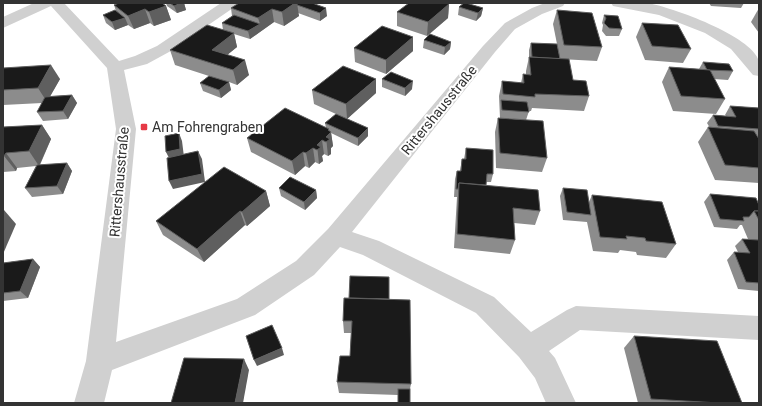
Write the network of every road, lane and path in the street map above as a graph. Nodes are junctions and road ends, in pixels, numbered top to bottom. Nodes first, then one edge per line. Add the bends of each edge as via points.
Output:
1 (46, 3) edge
2 (56, 3) edge
3 (231, 3) edge
4 (558, 3) edge
5 (618, 3) edge
6 (3, 23) edge
7 (115, 67) junction
8 (759, 71) edge
9 (336, 236) junction
10 (759, 328) edge
11 (529, 348) junction
12 (100, 361) junction
13 (88, 403) edge
14 (561, 403) edge

1 - 6 street
2 - 7 street
3 - 7 street via 163,49 141,60
4 - 9 street, Rittershausstraße via 537,10 510,26
5 - 8 street via 657,11 711,29 738,46
7 - 12 street, Rittershausstraße via 126,129
9 - 11 street via 371,248 486,305
9 - 12 street, Rittershausstraße via 305,268 246,307
10 - 11 street via 576,318
11 - 14 street via 545,368
12 - 13 street, Rittershausstraße

